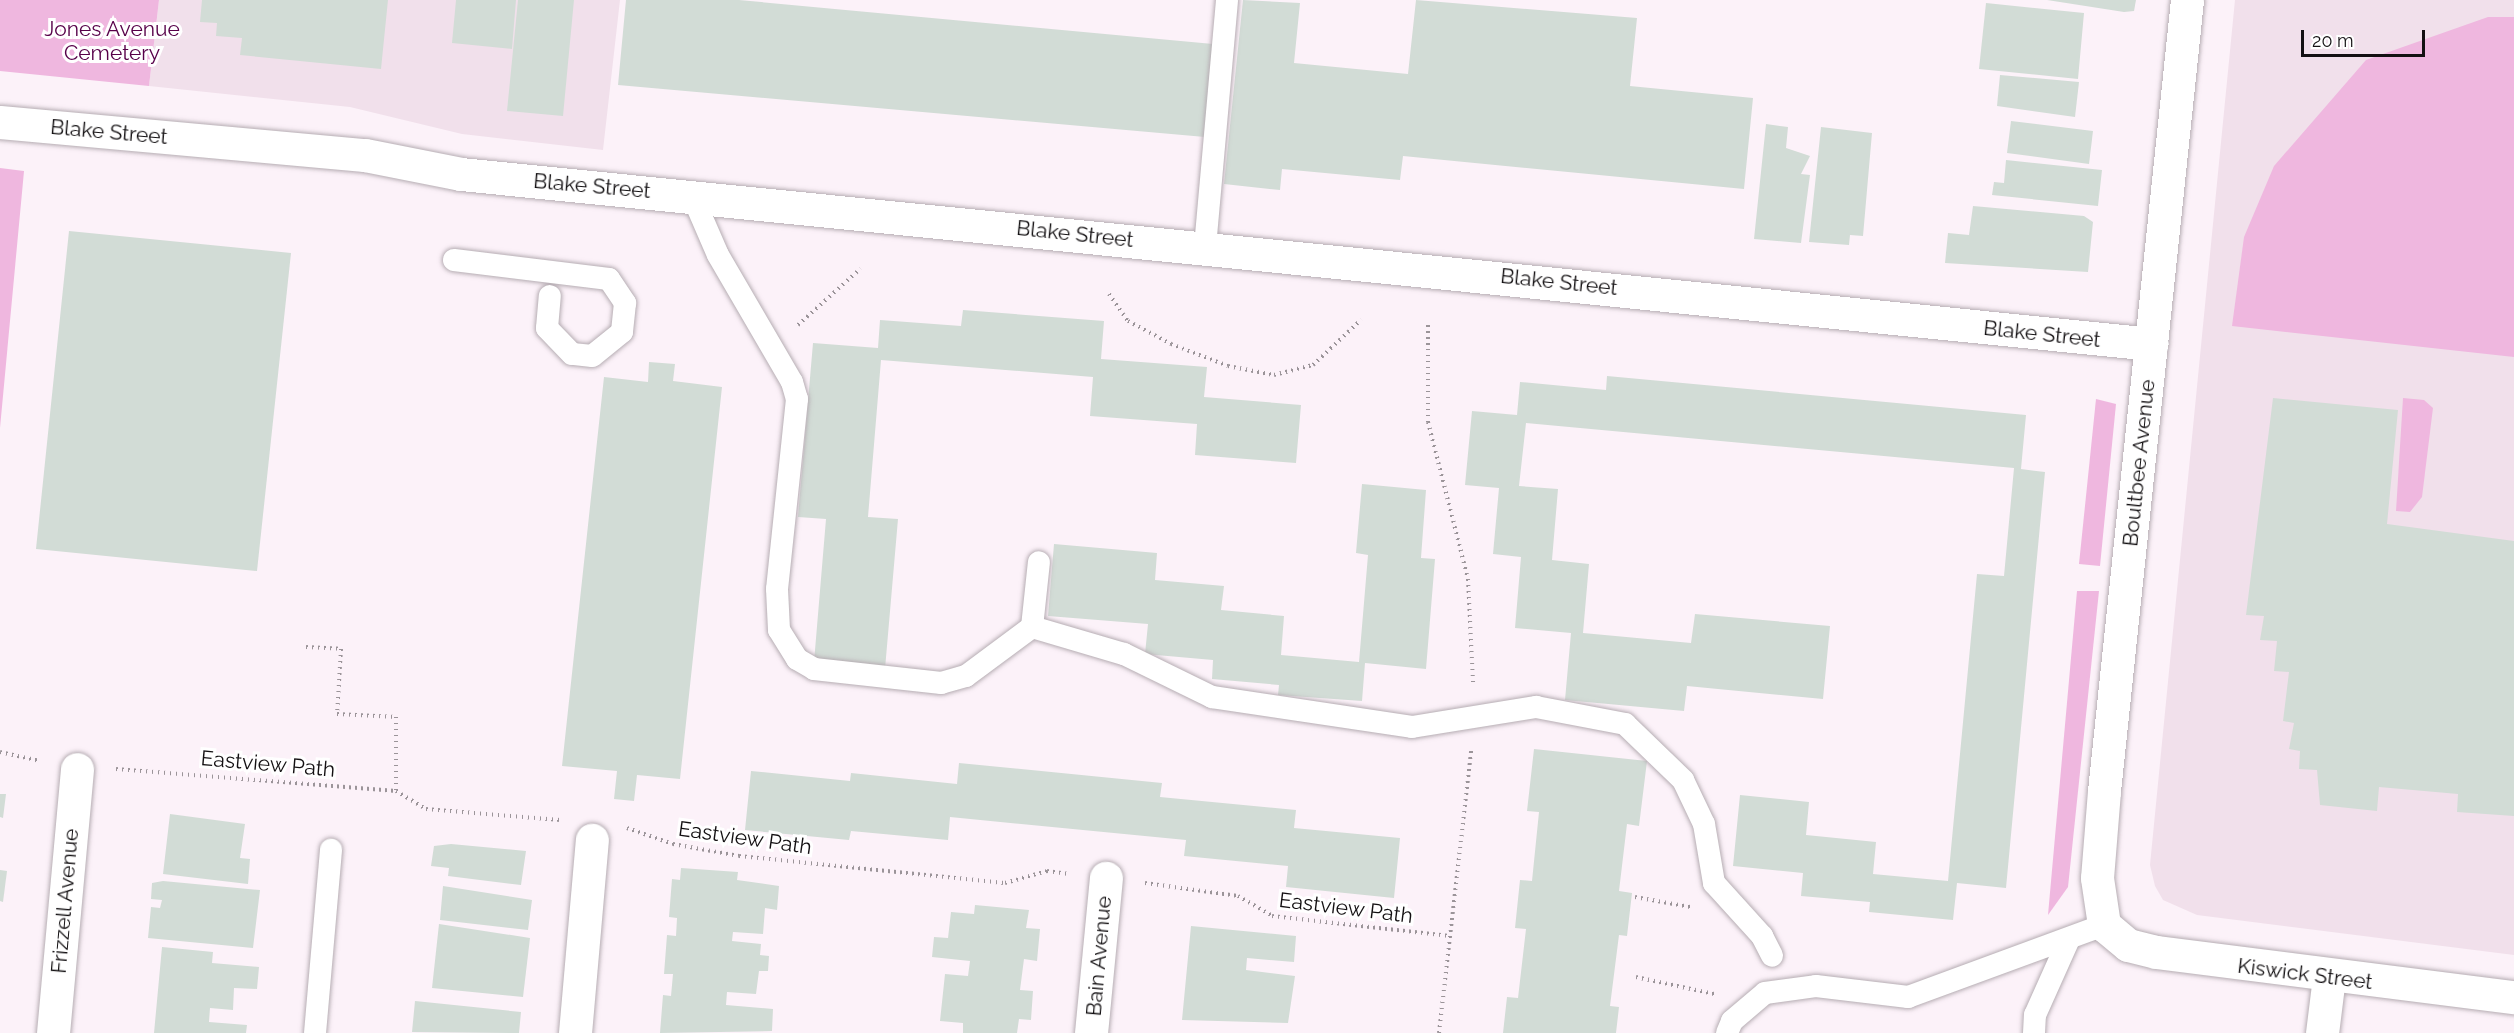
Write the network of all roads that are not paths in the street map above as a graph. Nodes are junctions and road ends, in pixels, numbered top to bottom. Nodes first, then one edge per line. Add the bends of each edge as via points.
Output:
1 (1227, 0) edge
2 (2187, 0) edge
3 (0, 122) edge
4 (692, 195) junction
5 (1205, 247) junction
6 (454, 260) dead end
7 (550, 296) dead end
8 (2151, 344) junction
9 (1039, 562) dead end
10 (1032, 627) junction
11 (77, 769) road end
12 (594, 828) road end
13 (331, 850) dead end
14 (1106, 878) road end
15 (2104, 925) junction
16 (2069, 939) junction
17 (1772, 956) dead end
18 (2329, 977) junction
19 (2514, 997) edge
20 (53, 1033) edge
21 (315, 1033) edge
22 (575, 1033) edge
23 (1091, 1033) edge
24 (1727, 1033) edge
25 (2034, 1033) edge
26 (2322, 1033) edge

1 - 5 lane
2 - 8 street, Boultbee Avenue
3 - 4 street, Blake Street via 365,155 461,174
4 - 5 street, Blake Street
4 - 10 lane via 718,255 797,399 777,589 779,630 797,659 814,669 941,682 966,676
5 - 8 street, Blake Street
6 - 7 lane via 609,279 625,303 622,333 592,356 572,354 547,328
8 - 15 street, Boultbee Avenue via 2103,801 2097,878
9 - 10 lane
10 - 17 lane via 1124,654 1212,697 1412,727 1536,707 1625,724 1683,780 1704,824 1714,883 1762,936
11 - 20 street, Frizzell Avenue
12 - 22 street
13 - 21 lane
14 - 23 street, Bain Avenue
15 - 16 lane
15 - 18 street, Kiswick Street via 2128,945 2156,952
16 - 24 lane via 1908,997 1816,986 1765,993 1732,1021
16 - 25 lane via 2035,1015
18 - 19 street, Kiswick Street
18 - 26 street

